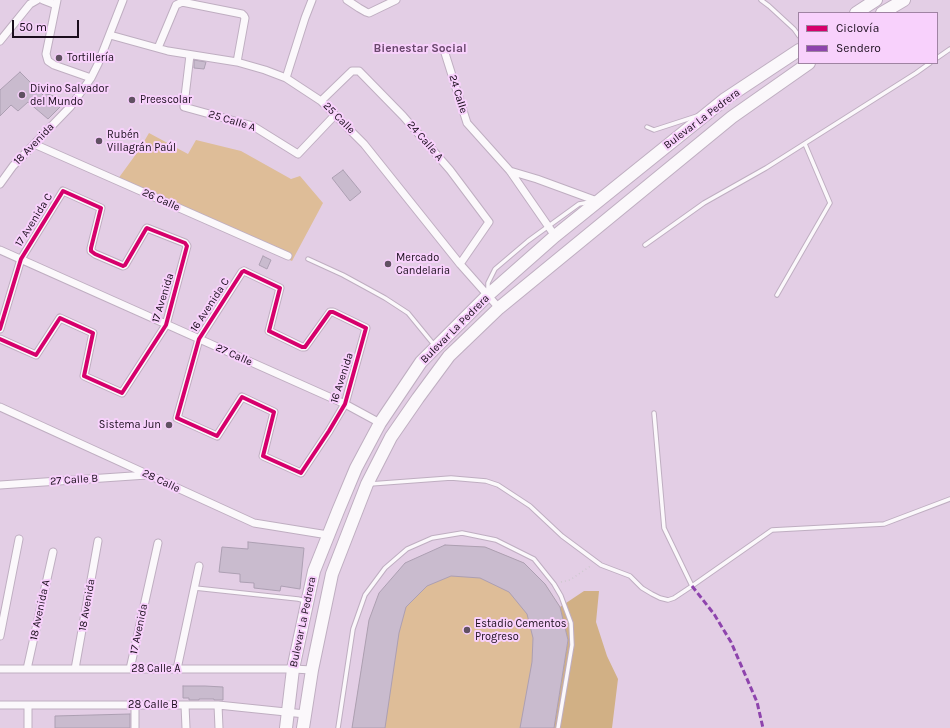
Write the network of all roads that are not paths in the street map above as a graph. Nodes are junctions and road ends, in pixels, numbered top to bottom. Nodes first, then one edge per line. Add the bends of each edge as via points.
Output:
1 (38, 0) edge
2 (43, 0) edge
3 (123, 0) edge
4 (312, 0) edge
5 (347, 0) edge
6 (396, 0) edge
7 (761, 0) edge
8 (876, 0) edge
9 (904, 0) edge
10 (57, 2) edge
11 (858, 12) edge
12 (884, 12) edge
13 (110, 34) junction
14 (798, 35) edge
15 (0, 41) edge
16 (158, 48) junction
17 (950, 49) edge
18 (444, 50) dead end
19 (798, 51) edge
20 (190, 55) junction
21 (938, 57) edge
22 (237, 62) junction
23 (808, 64) edge
24 (929, 64) edge
25 (91, 78) junction
26 (286, 78) junction
27 (321, 101) junction
28 (709, 112) junction
29 (335, 115) junction
30 (647, 127) dead end
31 (34, 144) junction
32 (804, 144) junction
33 (510, 171) junction
34 (0, 184) edge
35 (597, 201) junction
36 (548, 226) junction
37 (555, 236) junction
38 (645, 245) dead end
39 (0, 250) edge
40 (288, 256) dead end
41 (21, 259) junction
42 (308, 260) dead end
43 (460, 264) junction
44 (125, 265) joint
45 (777, 295) dead end
46 (488, 296) junction
47 (499, 308) junction
48 (166, 325) junction
49 (0, 329) edge
50 (0, 339) edge
51 (199, 339) junction
52 (436, 347) junction
53 (304, 348) joint
54 (345, 404) junction
55 (0, 407) edge
56 (654, 413) dead end
57 (380, 423) junction
58 (263, 456) joint
59 (149, 475) junction
60 (366, 484) junction
61 (0, 485) edge
62 (950, 499) edge
63 (328, 535) junction
64 (19, 539) dead end
65 (98, 541) dead end
66 (158, 542) dead end
67 (53, 552) dead end
68 (199, 566) dead end
69 (692, 586) junction
70 (195, 588) junction
71 (307, 601) junction
72 (0, 636) edge
73 (0, 669) edge
74 (27, 669) junction
75 (75, 669) junction
76 (130, 669) junction
77 (177, 669) junction
78 (293, 669) junction
79 (312, 670) junction
80 (0, 705) edge
81 (28, 705) junction
82 (135, 705) junction
83 (185, 705) junction
84 (218, 705) junction
85 (288, 712) junction
86 (305, 714) junction
87 (28, 728) edge
88 (136, 728) edge
89 (186, 728) edge
90 (219, 728) edge
91 (286, 728) edge
92 (303, 728) edge
93 (338, 728) edge
94 (558, 728) edge

1 - 15 street via 30,4
2 - 10 street
3 - 13 street, 18 Avenida
4 - 26 street
5 - 6 street via 366,12
7 - 14 lane
8 - 11 main road
9 - 12 main road
10 - 25 street via 46,54 48,61
13 - 16 street, 25 Calle
13 - 25 street, 18 Avenida
16 - 20 street, 25 Calle
16 - 22 street via 176,5 182,2 244,16
17 - 21 lane
18 - 33 street, 24 Calle via 467,123
19 - 28 main road, Bulevar La Pedrera
20 - 22 street, 25 Calle
20 - 29 street, 25 Calle A via 184,107 253,126 298,154
22 - 26 street, 25 Calle
23 - 47 main road, Bulevar La Pedrera via 732,117
24 - 32 lane
25 - 31 street, 18 Avenida via 71,106
26 - 27 street, 25 Calle
27 - 29 street, 25 Calle
27 - 43 street, 24 Calle A via 352,71 358,71 403,116 450,170 488,221
28 - 30 lane via 654,130
28 - 35 main road, Bulevar La Pedrera
29 - 43 street, 25 Calle via 364,144
31 - 34 street, 18 Avenida
31 - 40 street, 26 Calle
32 - 38 lane via 704,203
32 - 45 lane via 830,203
33 - 35 street
33 - 36 street, 24 Calle
35 - 36 lane via 579,204
35 - 37 main road, Bulevar La Pedrera
36 - 37 street, 24 Calle
36 - 46 lane via 494,269 488,283
37 - 46 main road, Bulevar La Pedrera
39 - 41 street, 27 Calle
41 - 44 street, 17 Avenida C via 64,191 101,208 91,251 121,266
41 - 48 street, 27 Calle
41 - 49 street, 17 Avenida C
42 - 52 lane via 365,286 408,313
43 - 46 street, 25 Calle
44 - 48 street, 17 Avenida via 147,228 186,243
46 - 47 street, 25 Calle
46 - 52 main road, Bulevar La Pedrera
47 - 60 main road, Bulevar La Pedrera via 449,356 391,437
48 - 50 street, 17 Avenida via 122,394 84,376 93,333 60,318 36,355
48 - 51 street, 27 Calle
51 - 53 street, 16 Avenida C via 242,272 245,272 280,288 269,331
51 - 54 street, 27 Calle
51 - 58 street, 16 Avenida C via 177,418 217,436 242,396 274,412
52 - 57 main road, Bulevar La Pedrera via 421,362
53 - 54 street, 16 Avenida via 330,312 366,327
54 - 57 street, 27 Calle
54 - 58 street, 16 Avenida via 301,473
55 - 59 street, 28 Calle
56 - 69 lane via 664,528
57 - 63 main road, Bulevar La Pedrera via 356,468
59 - 61 street, 27 Calle B
59 - 63 street, 28 Calle via 254,523
60 - 69 lane via 451,478 486,481 498,485 530,506 562,536 597,562 630,576 652,594 668,600
60 - 79 main road, Bulevar La Pedrera via 332,574
62 - 69 lane via 884,524 772,530
63 - 71 main road, Bulevar La Pedrera via 314,571
64 - 72 street
65 - 75 street, 18 Avenida
66 - 76 street, 17 Avenida
67 - 74 street, 18 Avenida A
68 - 70 street
70 - 71 lane
70 - 77 street
71 - 78 main road, Bulevar La Pedrera
73 - 74 street, 28 Calle A
74 - 75 street, 28 Calle A
75 - 76 street, 28 Calle A
76 - 77 street, 28 Calle A
77 - 78 street, 28 Calle A
78 - 79 street, 28 Calle A
78 - 85 main road, Bulevar La Pedrera
79 - 86 main road, Bulevar La Pedrera
80 - 81 street, 28 Calle B
81 - 82 street, 28 Calle B
81 - 87 street
82 - 83 street, 28 Calle B
82 - 88 street
83 - 84 street, 28 Calle B
83 - 89 street
84 - 85 street, 28 Calle B
84 - 90 street
85 - 86 street, 28 Calle B
85 - 91 main road, Bulevar La Pedrera
86 - 92 main road, Bulevar La Pedrera
93 - 94 lane via 353,629 365,595 385,568 407,549 432,538 462,533 496,540 534,559 561,596 571,623 572,645

